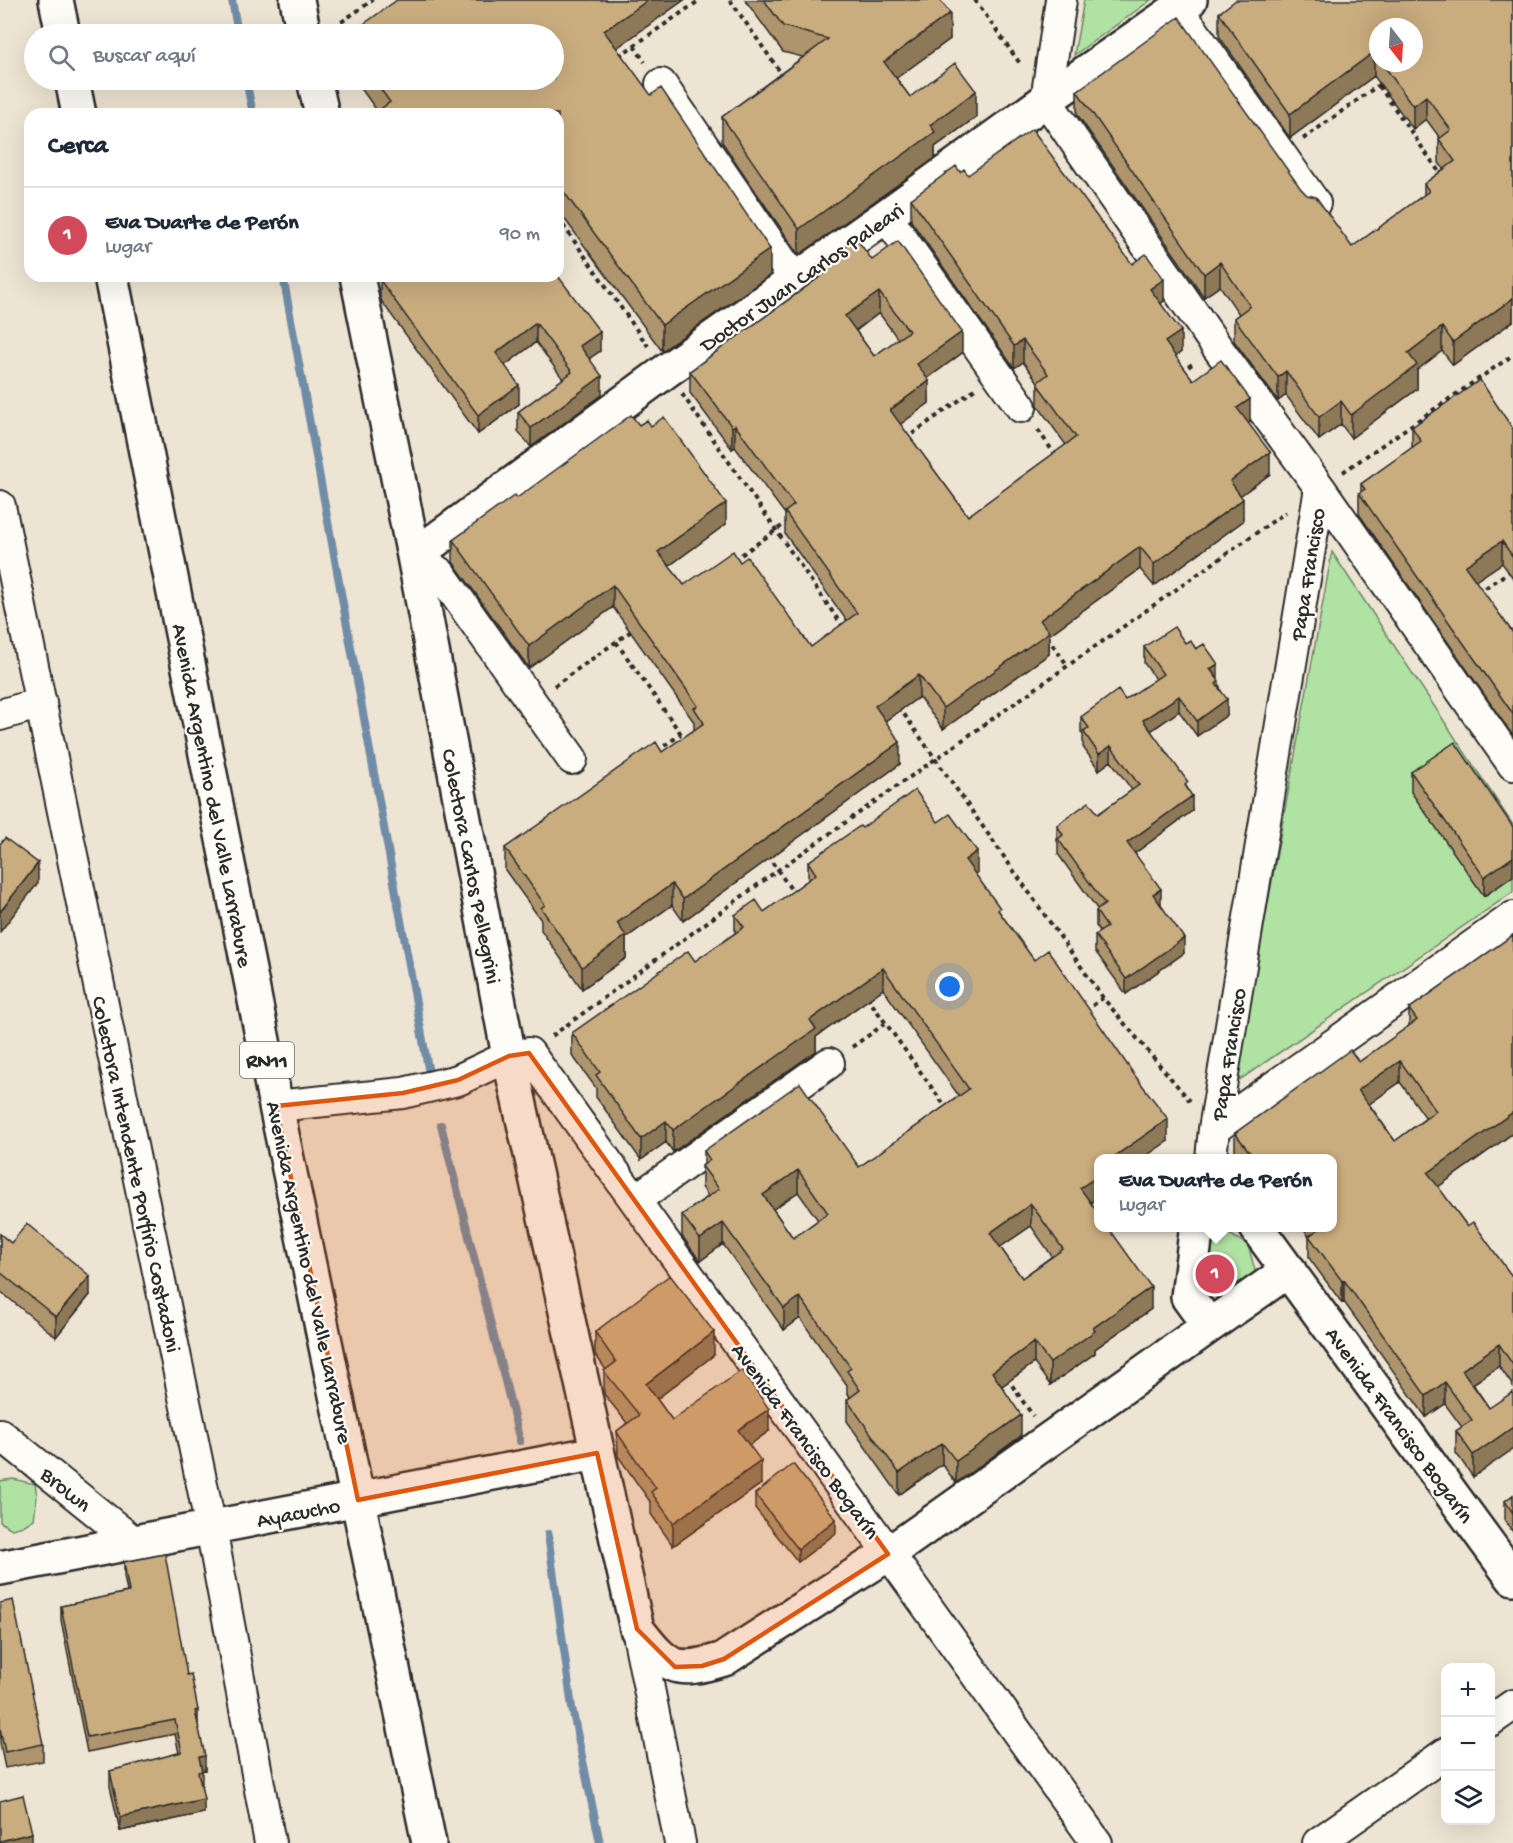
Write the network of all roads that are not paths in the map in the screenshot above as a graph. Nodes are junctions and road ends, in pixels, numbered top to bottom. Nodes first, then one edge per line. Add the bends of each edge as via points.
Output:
1 (56, 0) edge
2 (297, 0) edge
3 (1060, 0) edge
4 (1184, 4) edge
5 (61, 24) edge
6 (313, 24) edge
7 (661, 84) dead end
8 (74, 90) edge
9 (316, 90) edge
10 (1046, 100) junction
11 (78, 108) edge
12 (321, 108) edge
13 (1315, 204) edge
14 (886, 216) junction
15 (795, 280) junction
16 (112, 282) edge
17 (358, 282) edge
18 (1021, 406) road end
19 (1320, 488) junction
20 (0, 506) edge
21 (414, 556) junction
22 (41, 703) junction
23 (0, 715) edge
24 (572, 759) dead end
25 (1513, 765) edge
26 (1513, 917) edge
27 (519, 1054) junction
28 (830, 1063) road end
29 (276, 1106) junction
30 (1212, 1144) edge
31 (635, 1200) junction
32 (1199, 1232) edge
33 (1261, 1232) edge
34 (1289, 1270) junction
35 (1209, 1326) junction
36 (0, 1434) edge
37 (597, 1453) junction
38 (358, 1500) junction
39 (211, 1528) junction
40 (134, 1542) junction
41 (888, 1554) junction
42 (0, 1568) edge
43 (1513, 1578) edge
44 (637, 1629) junction
45 (1513, 1705) edge
46 (1495, 1718) edge
47 (1441, 1757) edge
48 (270, 1843) edge
49 (429, 1843) edge
50 (680, 1843) edge
51 (1097, 1843) edge
52 (1318, 1843) edge

1 - 5 main road
2 - 6 main road
3 - 10 street
4 - 10 main road, Doctor Juan Carlos Paleari
4 - 13 street
7 - 15 street
8 - 11 main road
9 - 12 main road
10 - 14 main road, Doctor Juan Carlos Paleari
10 - 19 street, Papa Francisco
14 - 15 main road, Doctor Juan Carlos Paleari
14 - 18 street
15 - 21 main road, Doctor Juan Carlos Paleari
16 - 29 main road, Avenida Argentino del Valle Larrabure / RN11
17 - 21 main road, Colectora Carlos Pellegrini
19 - 25 street
19 - 30 street, Papa Francisco
20 - 22 street, Colectora Intendente Porfirio Costadoni
21 - 24 street via 440,573
21 - 27 main road, Colectora Carlos Pellegrini
22 - 23 street
22 - 39 street, Colectora Intendente Porfirio Costadoni
26 - 30 street
27 - 29 street via 458,1080 403,1093
27 - 31 street, Avenida Francisco Bogarín
27 - 37 main road, Colectora Carlos Pellegrini
28 - 31 street
29 - 38 main road, Avenida Argentino del Valle Larrabure / RN11
31 - 41 street, Avenida Francisco Bogarín
32 - 35 main road via 1188,1297
33 - 34 main road, Avenida Francisco Bogarín
34 - 35 main road, Avenida Francisco Bogarín
34 - 43 main road, Avenida Francisco Bogarín
35 - 41 main road, Avenida Francisco Bogarín
36 - 40 street, Brown
37 - 38 main road, Ayacucho
37 - 44 main road, Colectora Carlos Pellegrini
38 - 39 main road, Ayacucho
38 - 49 main road, Avenida Argentino del Valle Larrabure / RN11
39 - 40 main road, Ayacucho
39 - 48 street, Colectora Intendente Porfirio Costadoni
40 - 42 main road, Ayacucho
41 - 44 main road via 724,1659 702,1666 675,1667 656,1653
41 - 51 street
44 - 50 street
45 - 46 street
47 - 52 street

